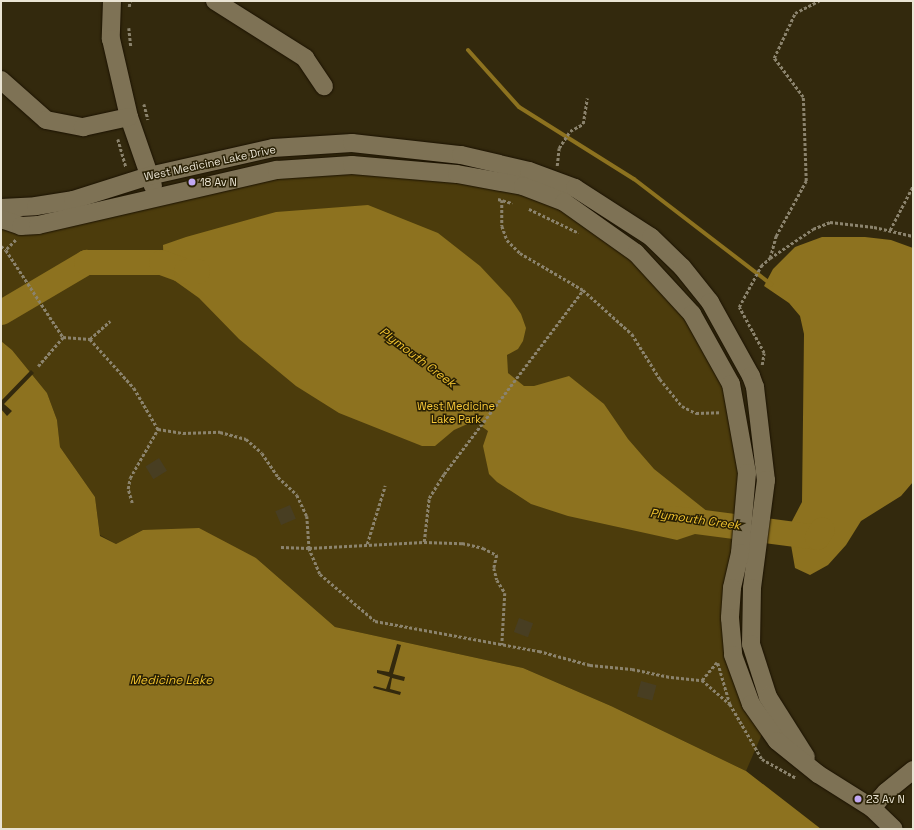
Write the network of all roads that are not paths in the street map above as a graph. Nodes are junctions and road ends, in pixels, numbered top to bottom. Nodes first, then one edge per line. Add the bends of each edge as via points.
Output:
1 (112, 1) edge
2 (215, 1) edge
3 (1, 80) edge
4 (324, 86) dead end
5 (129, 117) junction
6 (149, 176) junction
7 (156, 196) junction
8 (1, 208) edge
9 (1, 220) edge
10 (749, 554) junction
11 (913, 770) edge
12 (872, 808) junction
13 (894, 829) edge

1 - 5 street via 112,39
2 - 4 street via 305,58
3 - 5 street via 46,120 83,127
5 - 6 street
6 - 7 street
6 - 8 street, West Medicine Lake Drive via 73,200
6 - 10 street, West Medicine Lake Drive via 273,148 352,143 461,155 529,171 575,188 651,237 682,267 710,302 751,376 766,480 764,508
7 - 9 street, West Medicine Lake Drive via 38,225 21,226
7 - 10 street, West Medicine Lake Drive via 276,170 352,165 458,174 523,186 564,202 636,253 692,314 733,392 747,473
10 - 12 street, West Medicine Lake Drive via 732,588 730,618 733,655 751,704 777,741 818,774
11 - 12 street via 886,792
12 - 13 street, West Medicine Lake Drive

